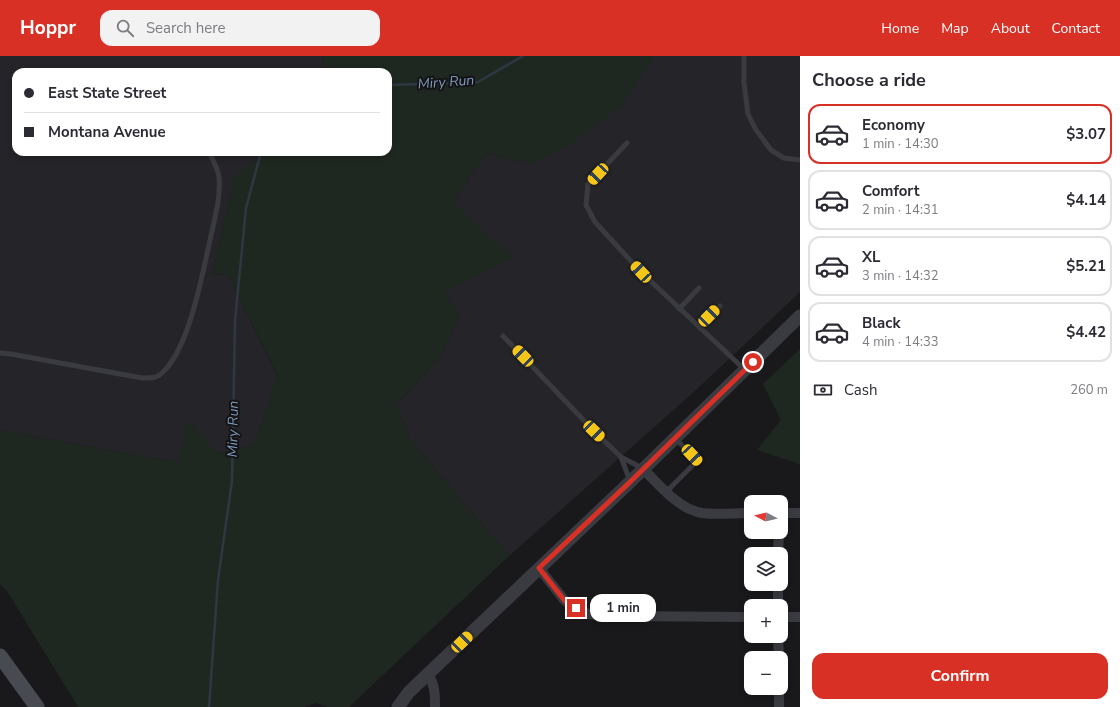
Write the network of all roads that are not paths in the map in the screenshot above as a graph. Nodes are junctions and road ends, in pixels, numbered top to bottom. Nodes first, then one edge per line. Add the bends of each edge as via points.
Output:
1 (744, 56) edge
2 (627, 143) dead end
3 (211, 156) edge
4 (800, 160) edge
5 (700, 288) dead end
6 (720, 306) dead end
7 (678, 309) junction
8 (800, 316) edge
9 (699, 327) junction
10 (503, 336) dead end
11 (0, 353) edge
12 (745, 370) junction
13 (675, 438) junction
14 (621, 457) junction
15 (643, 469) junction
16 (630, 482) junction
17 (666, 491) junction
18 (744, 513) edge
19 (788, 513) edge
20 (800, 513) edge
21 (539, 568) junction
22 (744, 617) edge
23 (788, 617) edge
24 (800, 617) edge
25 (0, 656) edge
26 (428, 674) junction
27 (779, 695) edge
28 (37, 707) edge
29 (398, 707) edge
30 (435, 707) edge
31 (779, 707) edge

1 - 4 lane via 748,114 756,130 771,150 784,158
2 - 7 lane via 588,184 586,205 595,222
3 - 11 lane via 219,177 219,190 197,299 176,354 161,374 154,378 142,378
5 - 7 lane
6 - 9 lane
7 - 9 lane
8 - 12 street
9 - 12 lane
10 - 14 lane
12 - 13 street
13 - 15 street
13 - 17 lane via 697,461
14 - 15 lane
14 - 16 lane
15 - 16 street
15 - 17 street
16 - 21 street
17 - 18 street via 680,504 701,512
19 - 20 street
21 - 22 street via 565,601 588,614
21 - 26 street
23 - 24 street
25 - 28 main road
26 - 29 street
26 - 30 street via 435,689
27 - 31 street

